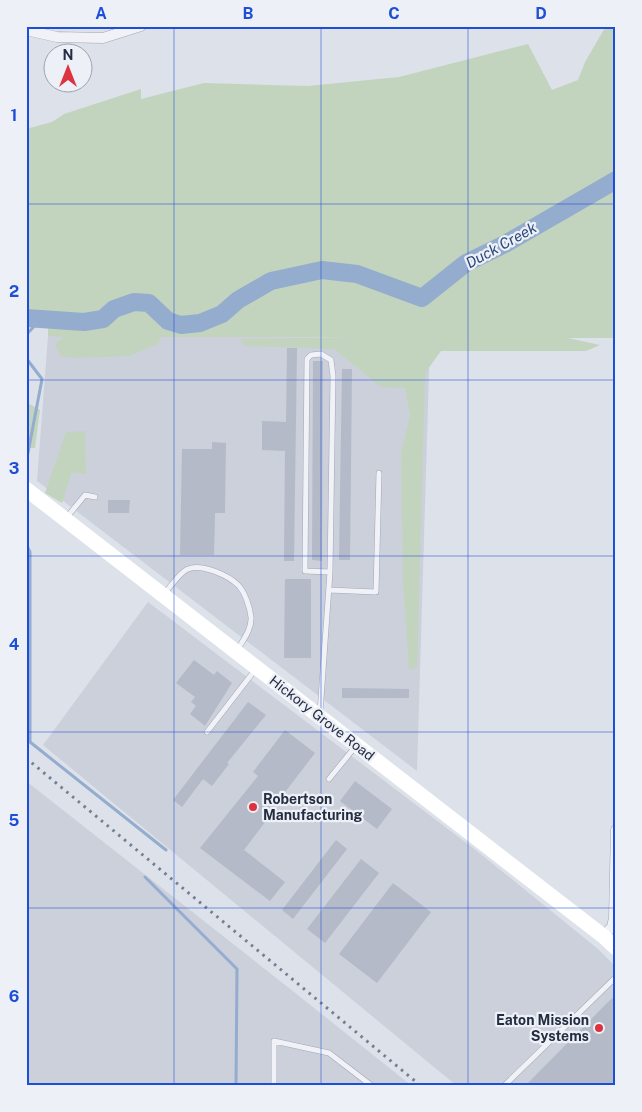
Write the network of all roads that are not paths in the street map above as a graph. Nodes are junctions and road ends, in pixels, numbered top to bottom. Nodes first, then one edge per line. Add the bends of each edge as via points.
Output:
1 (141, 26) edge
2 (26, 30) edge
3 (378, 473) dead end
4 (26, 489) edge
5 (95, 497) dead end
6 (65, 520) junction
7 (330, 572) junction
8 (329, 590) junction
9 (163, 595) junction
10 (236, 652) junction
11 (257, 668) junction
12 (320, 716) junction
13 (207, 732) dead end
14 (357, 744) junction
15 (329, 779) dead end
16 (616, 830) edge
17 (603, 936) junction
18 (616, 948) edge
19 (616, 977) edge
20 (274, 1086) edge
21 (372, 1086) edge
22 (504, 1086) edge

1 - 2 street via 102,38 57,37
3 - 8 lane via 376,592
4 - 6 main road, Hickory Grove Road
5 - 6 lane via 85,495
6 - 9 main road, Hickory Grove Road
7 - 7 lane via 331,360 321,354 311,354 307,359 305,571
7 - 8 lane
8 - 12 lane
9 - 10 main road, Hickory Grove Road
9 - 10 lane via 187,569 195,567 218,573 238,586 251,618 248,631
10 - 11 main road, Hickory Grove Road
11 - 12 main road, Hickory Grove Road
11 - 13 lane
12 - 14 main road, Hickory Grove Road
14 - 15 lane
14 - 17 main road, Hickory Grove Road
16 - 17 street via 614,918 612,927
17 - 18 main road, Hickory Grove Road
19 - 22 lane
20 - 21 lane via 274,1041 329,1053

